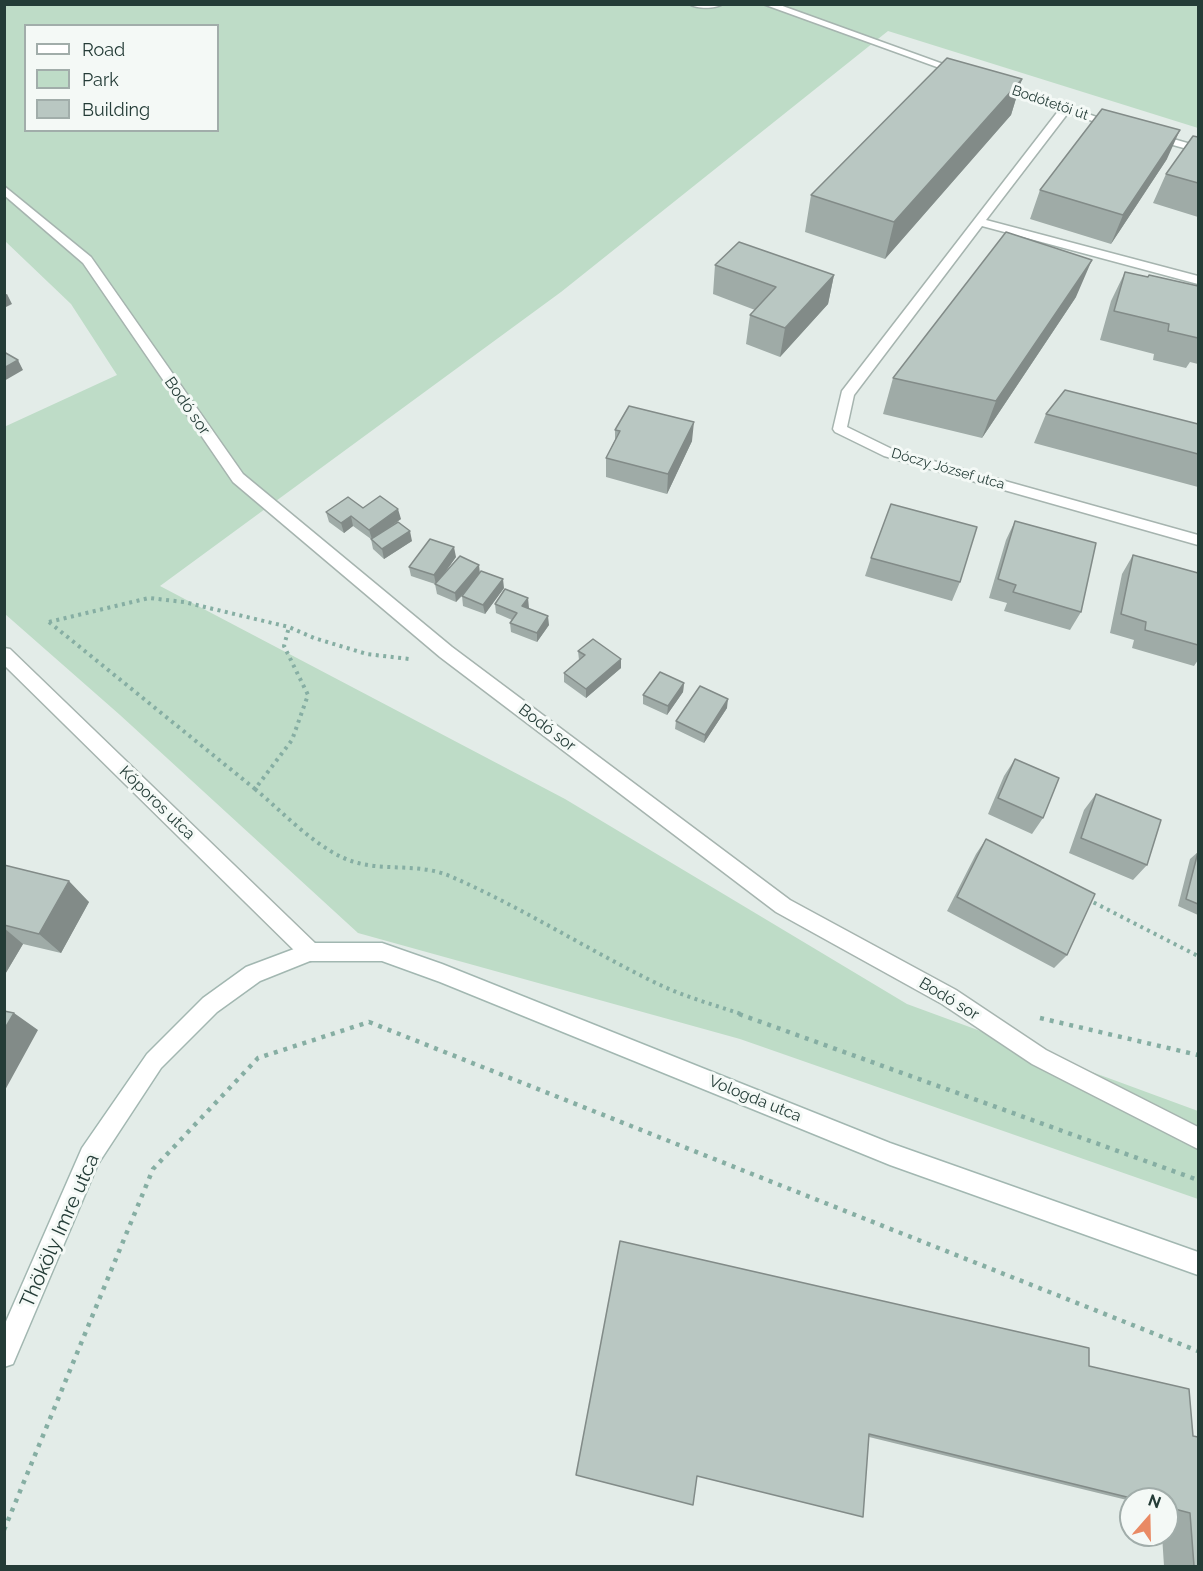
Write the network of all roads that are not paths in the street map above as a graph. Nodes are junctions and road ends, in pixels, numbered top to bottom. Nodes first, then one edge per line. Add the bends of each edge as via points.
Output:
1 (693, 4) edge
2 (719, 4) edge
3 (767, 4) edge
4 (979, 78) edge
5 (990, 82) edge
6 (1066, 108) junction
7 (1130, 129) edge
8 (1141, 133) edge
9 (1198, 149) edge
10 (4, 189) edge
11 (979, 222) junction
12 (1198, 280) edge
13 (1198, 540) edge
14 (4, 654) edge
15 (310, 952) junction
16 (1198, 1138) edge
17 (1198, 1264) edge
18 (4, 1355) edge

1 - 2 street
3 - 4 street
5 - 6 street, Bodótetői út
6 - 7 street, Bodótetői út
6 - 11 street, Dóczy József utca
8 - 9 street
10 - 16 street, Bodó sor via 87,260 238,478 446,652 783,906 949,997 1039,1057
11 - 12 street
11 - 13 street, Dóczy József utca via 847,394 840,429 889,453
14 - 15 street, Kőporos utca
15 - 17 street, Vologda utca via 382,952 891,1154
15 - 18 street, Thököly Imre utca via 253,974 210,1005 154,1061 90,1156

